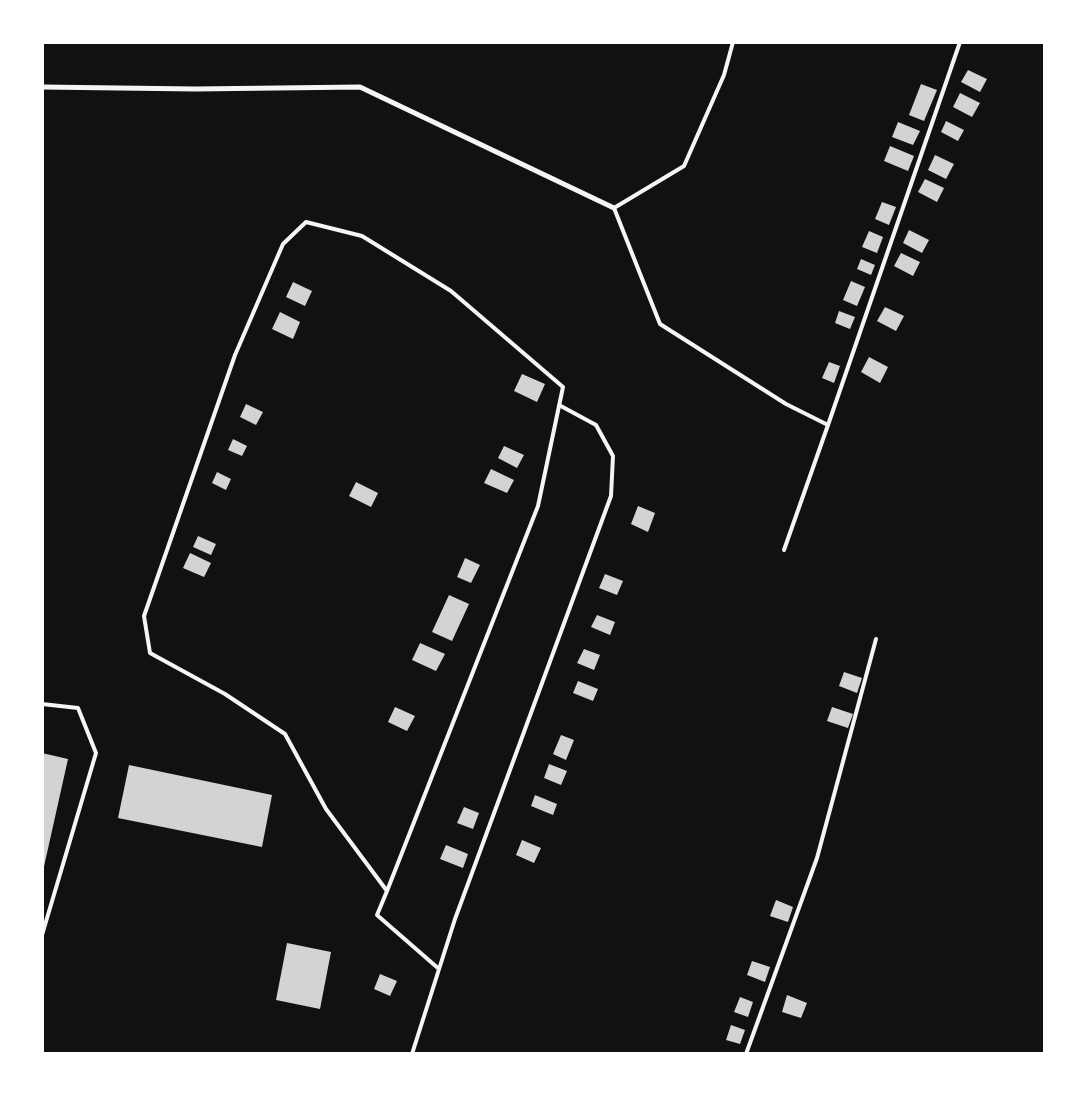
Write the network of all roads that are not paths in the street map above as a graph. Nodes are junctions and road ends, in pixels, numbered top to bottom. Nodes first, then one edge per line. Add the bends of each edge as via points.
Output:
1 (733, 42) edge
2 (960, 42) edge
3 (42, 87) edge
4 (614, 208) junction
5 (559, 405) junction
6 (828, 425) junction
7 (784, 550) dead end
8 (876, 639) dead end
9 (42, 704) edge
10 (387, 891) junction
11 (44, 924) edge
12 (42, 935) edge
13 (439, 969) junction
14 (412, 1054) edge
15 (746, 1054) edge

1 - 4 lane via 724,75 684,166
2 - 6 lane
3 - 4 street via 360,87
4 - 6 lane via 660,324 786,404
5 - 10 lane via 538,506
5 - 10 lane via 562,387 451,291 362,236 306,222 283,244 235,355 144,616 150,653 225,694 285,734 326,809
5 - 13 lane via 596,425 613,456 612,496
6 - 7 lane
8 - 15 lane via 817,858
9 - 11 lane via 78,708 96,753
10 - 13 lane via 378,915
11 - 12 lane
13 - 14 lane

